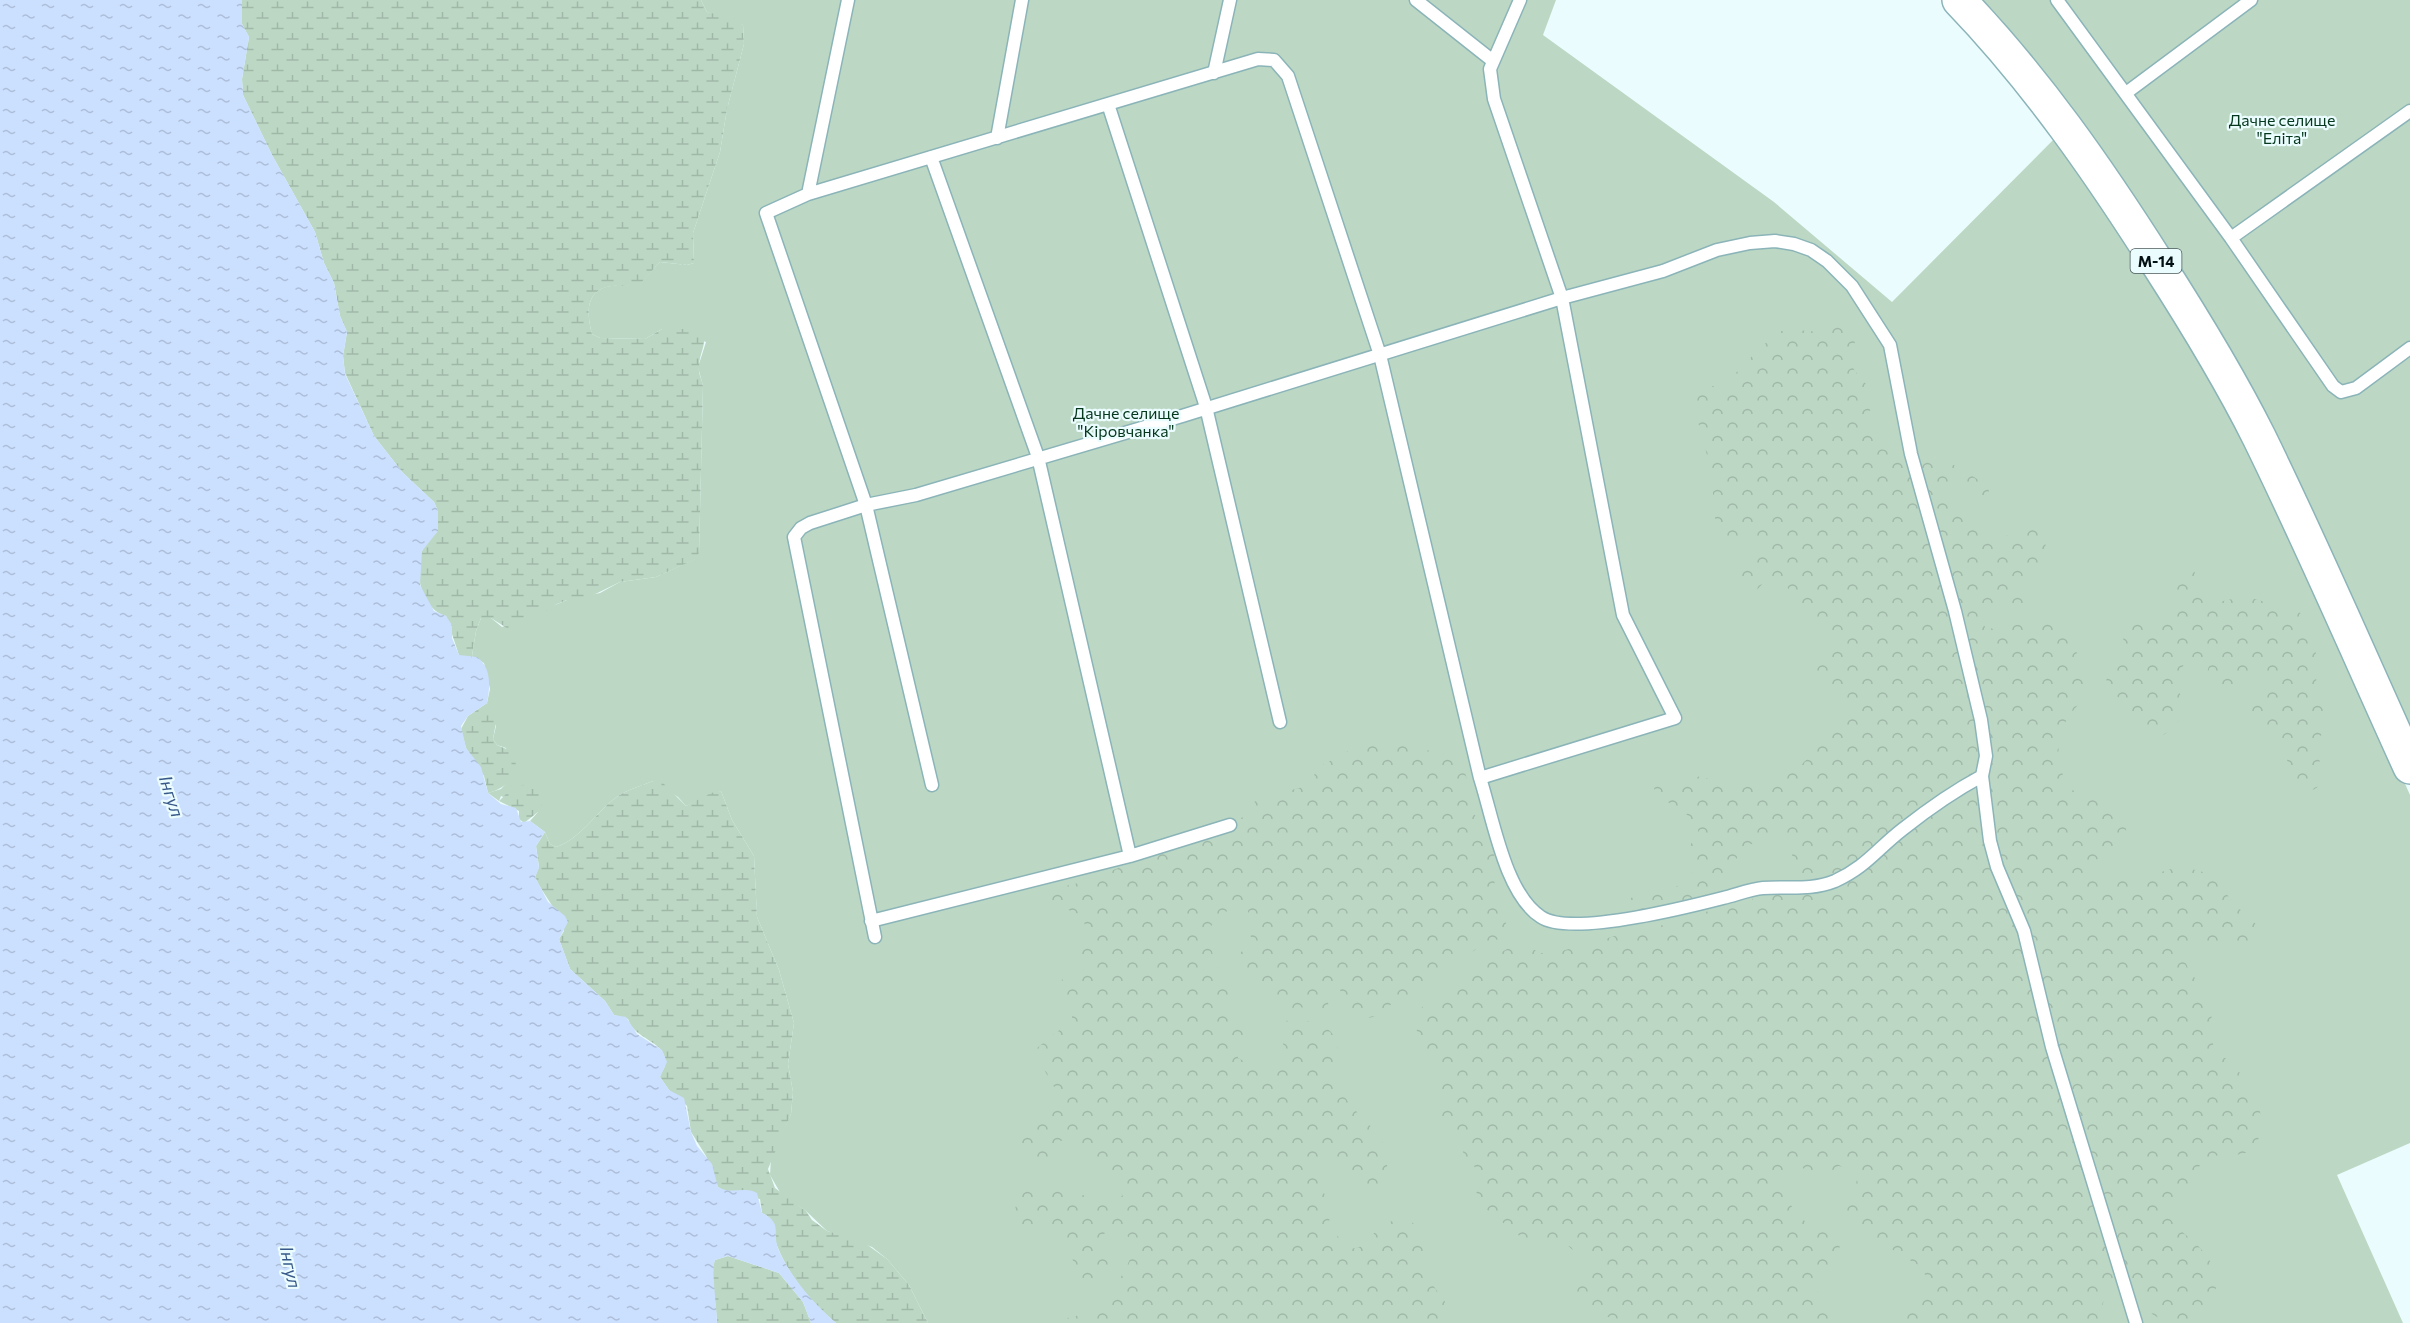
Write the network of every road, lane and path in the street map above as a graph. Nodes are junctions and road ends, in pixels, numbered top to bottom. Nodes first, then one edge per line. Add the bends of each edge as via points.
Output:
1 (848, 0) edge
2 (1023, 0) edge
3 (1230, 0) edge
4 (1416, 0) edge
5 (1520, 0) edge
6 (1959, 0) edge
7 (2057, 0) edge
8 (2251, 0) edge
9 (1493, 61) junction
10 (1214, 72) junction
11 (2126, 93) junction
12 (1108, 104) junction
13 (2410, 111) edge
14 (997, 138) junction
15 (930, 158) junction
16 (808, 194) junction
17 (2231, 238) junction
18 (1562, 298) junction
19 (2410, 348) edge
20 (1380, 355) junction
21 (1206, 407) junction
22 (1038, 457) junction
23 (866, 505) junction
24 (1280, 722) dead end
25 (2410, 767) edge
26 (1982, 776) junction
27 (1480, 778) junction
28 (932, 785) dead end
29 (1230, 825) dead end
30 (1130, 856) junction
31 (871, 921) junction
32 (875, 937) dead end
33 (2136, 1323) edge

1 - 16 lane
2 - 14 lane
3 - 10 lane
4 - 9 lane
5 - 9 lane
6 - 25 highway, М-14 via 2078,143 2221,368 2258,435
7 - 11 lane
8 - 11 lane
9 - 18 lane via 1490,69 1494,99
10 - 12 lane
10 - 20 lane via 1258,59 1274,60 1288,76
11 - 17 lane
12 - 14 lane
12 - 21 lane
13 - 17 lane
14 - 15 lane
15 - 16 lane
15 - 22 lane
16 - 23 lane via 766,213
17 - 19 lane via 2333,386 2342,392 2356,388
18 - 20 lane
18 - 26 lane via 1663,271 1717,250 1767,242 1811,250 1852,286 1890,345 1911,454 1956,611 1981,720 1986,756
18 - 27 lane via 1623,615 1676,718
20 - 21 lane
20 - 27 lane
21 - 22 lane
21 - 24 lane
22 - 23 lane via 916,495
22 - 30 lane
23 - 28 lane
23 - 31 lane via 810,523 794,537
26 - 27 lane via 1901,830 1870,861 1835,881 1802,888 1762,888 1636,917 1570,924 1541,918 1513,882
26 - 33 lane via 1997,867 2024,931 2052,1047
29 - 30 lane
30 - 31 lane
31 - 32 lane

